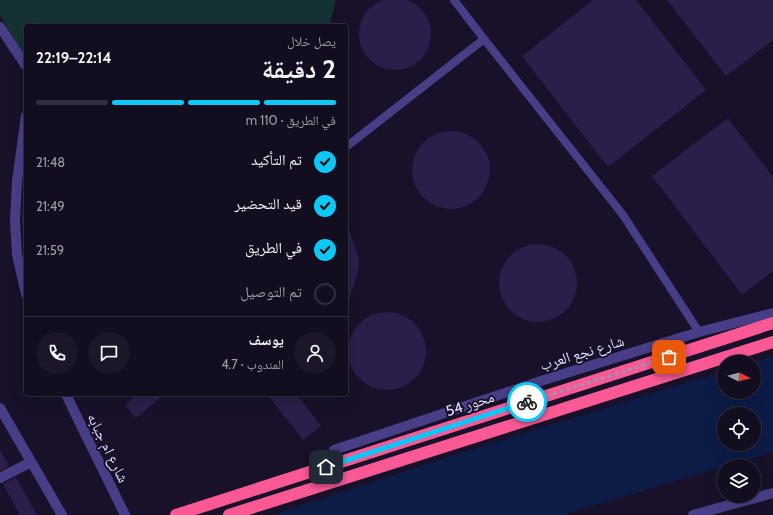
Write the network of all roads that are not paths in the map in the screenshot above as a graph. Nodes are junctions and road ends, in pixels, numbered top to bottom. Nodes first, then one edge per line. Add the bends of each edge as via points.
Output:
1 (454, 0) edge
2 (0, 27) edge
3 (484, 39) junction
4 (24, 63) edge
5 (24, 130) edge
6 (348, 145) edge
7 (24, 285) edge
8 (773, 312) edge
9 (773, 323) edge
10 (698, 332) junction
11 (773, 342) edge
12 (67, 396) edge
13 (0, 408) edge
14 (334, 450) dead end
15 (31, 462) junction
16 (0, 478) edge
17 (773, 493) edge
18 (62, 515) edge
19 (125, 515) edge
20 (176, 515) edge
21 (229, 515) edge
22 (693, 515) edge

1 - 3 lane
2 - 4 street
3 - 6 lane
3 - 10 lane via 622,215
5 - 7 street via 15,221 17,255
8 - 10 street, شارع نجع العرب
9 - 20 highway, محور 54
10 - 14 street, شارع نجع العرب
11 - 21 highway
12 - 19 street, شارع ام جبابه
13 - 15 street
15 - 16 street
15 - 18 street
17 - 22 street

